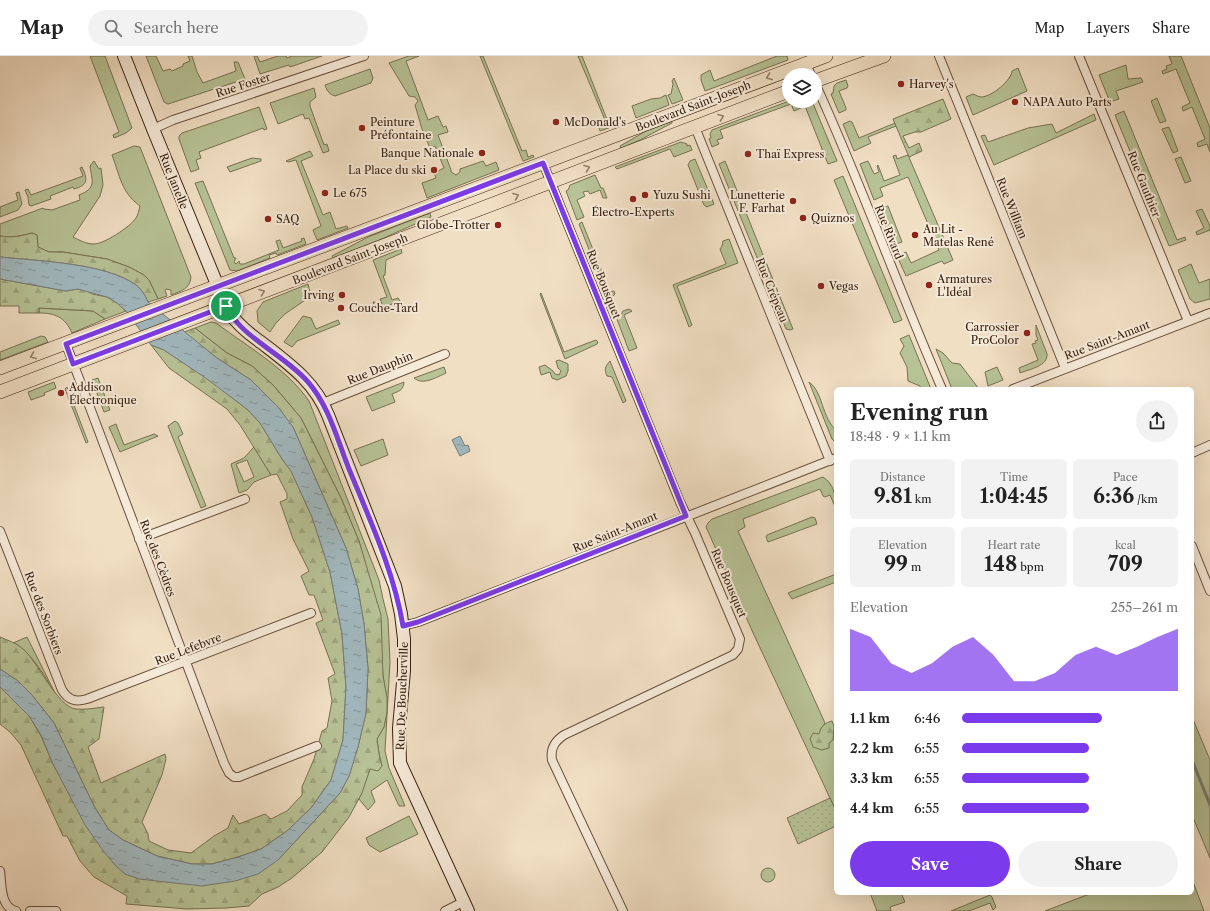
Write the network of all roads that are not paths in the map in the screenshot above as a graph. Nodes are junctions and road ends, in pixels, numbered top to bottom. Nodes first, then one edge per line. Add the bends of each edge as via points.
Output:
1 (124, 56) edge
2 (364, 56) edge
3 (826, 56) edge
4 (884, 56) edge
5 (939, 56) edge
6 (1079, 56) edge
7 (809, 68) edge
8 (782, 78) edge
9 (822, 79) edge
10 (782, 94) edge
11 (822, 98) edge
12 (694, 127) junction
13 (153, 129) junction
14 (543, 163) junction
15 (551, 182) junction
16 (217, 287) junction
17 (226, 306) junction
18 (1210, 313) edge
19 (1188, 321) junction
20 (66, 344) junction
21 (445, 354) dead end
22 (73, 364) junction
23 (0, 368) edge
24 (1065, 368) junction
25 (941, 387) edge
26 (1018, 387) edge
27 (0, 392) edge
28 (323, 402) junction
29 (1210, 446) edge
30 (1194, 451) edge
31 (833, 460) edge
32 (245, 499) dead end
33 (686, 516) junction
34 (0, 531) edge
35 (139, 539) junction
36 (1194, 551) edge
37 (1210, 591) edge
38 (311, 613) dead end
39 (403, 626) junction
40 (186, 662) junction
41 (72, 700) joint
42 (317, 746) dead end
43 (0, 871) edge
44 (465, 906) edge
45 (16, 911) edge
46 (30, 911) edge
47 (56, 911) edge
48 (445, 911) edge
49 (623, 911) edge

1 - 13 street, Rue Janelle
2 - 13 street, Rue Foster
3 - 7 main road, Boulevard Saint-Joseph
4 - 9 main road
5 - 24 street, Rue William
6 - 19 street, Rue Gauthier
8 -> 14 main road, Boulevard Saint-Joseph
12 -> 10 main road, Boulevard Saint-Joseph
11 - 25 street, Rue Rivard
15 -> 12 main road, Boulevard Saint-Joseph
12 - 31 street, Rue Crépeau
13 - 16 street, Rue Janelle
14 - 15 street, Rue Bousquet
14 - 16 main road, Boulevard Saint-Joseph
17 -> 15 main road, Boulevard Saint-Joseph
15 - 33 street, Rue Bousquet
16 - 17 street, Rue Janelle
16 - 20 main road, Boulevard Saint-Joseph
17 - 22 main road, Boulevard Saint-Joseph
17 - 28 street, Rue De Boucherville via 231,316 244,329 299,373
18 - 19 street, Rue Saint-Amant
19 - 24 street, Rue Saint-Amant
20 - 22 street, Rue des Cèdres
20 -> 23 main road, Boulevard Saint-Joseph
21 - 28 street, Rue Dauphin
22 - 27 main road, Boulevard Saint-Joseph
22 - 35 street, Rue des Cèdres
24 - 26 street, Rue Saint-Amant
28 - 39 street, Rue De Boucherville via 395,586
29 - 30 street
31 - 33 street, Rue Saint-Amant
32 - 35 street
33 - 39 street, Rue Saint-Amant
33 - 49 street, Rue Bousquet via 738,632 738,649 729,657 564,735 554,744 551,751 552,760
34 - 41 street, Rue des Sorbiers via 62,690
35 - 40 street, Rue des Cèdres
36 - 37 street
38 - 40 street, Rue Lefebvre
39 - 44 street, Rue De Boucherville via 404,671 398,737 400,763
40 - 41 street, Rue Lefebvre via 87,699
40 - 42 street, Rue des Cèdres via 225,765 234,777
43 - 45 street via 2,895 6,905
44 - 48 street
46 - 47 street

